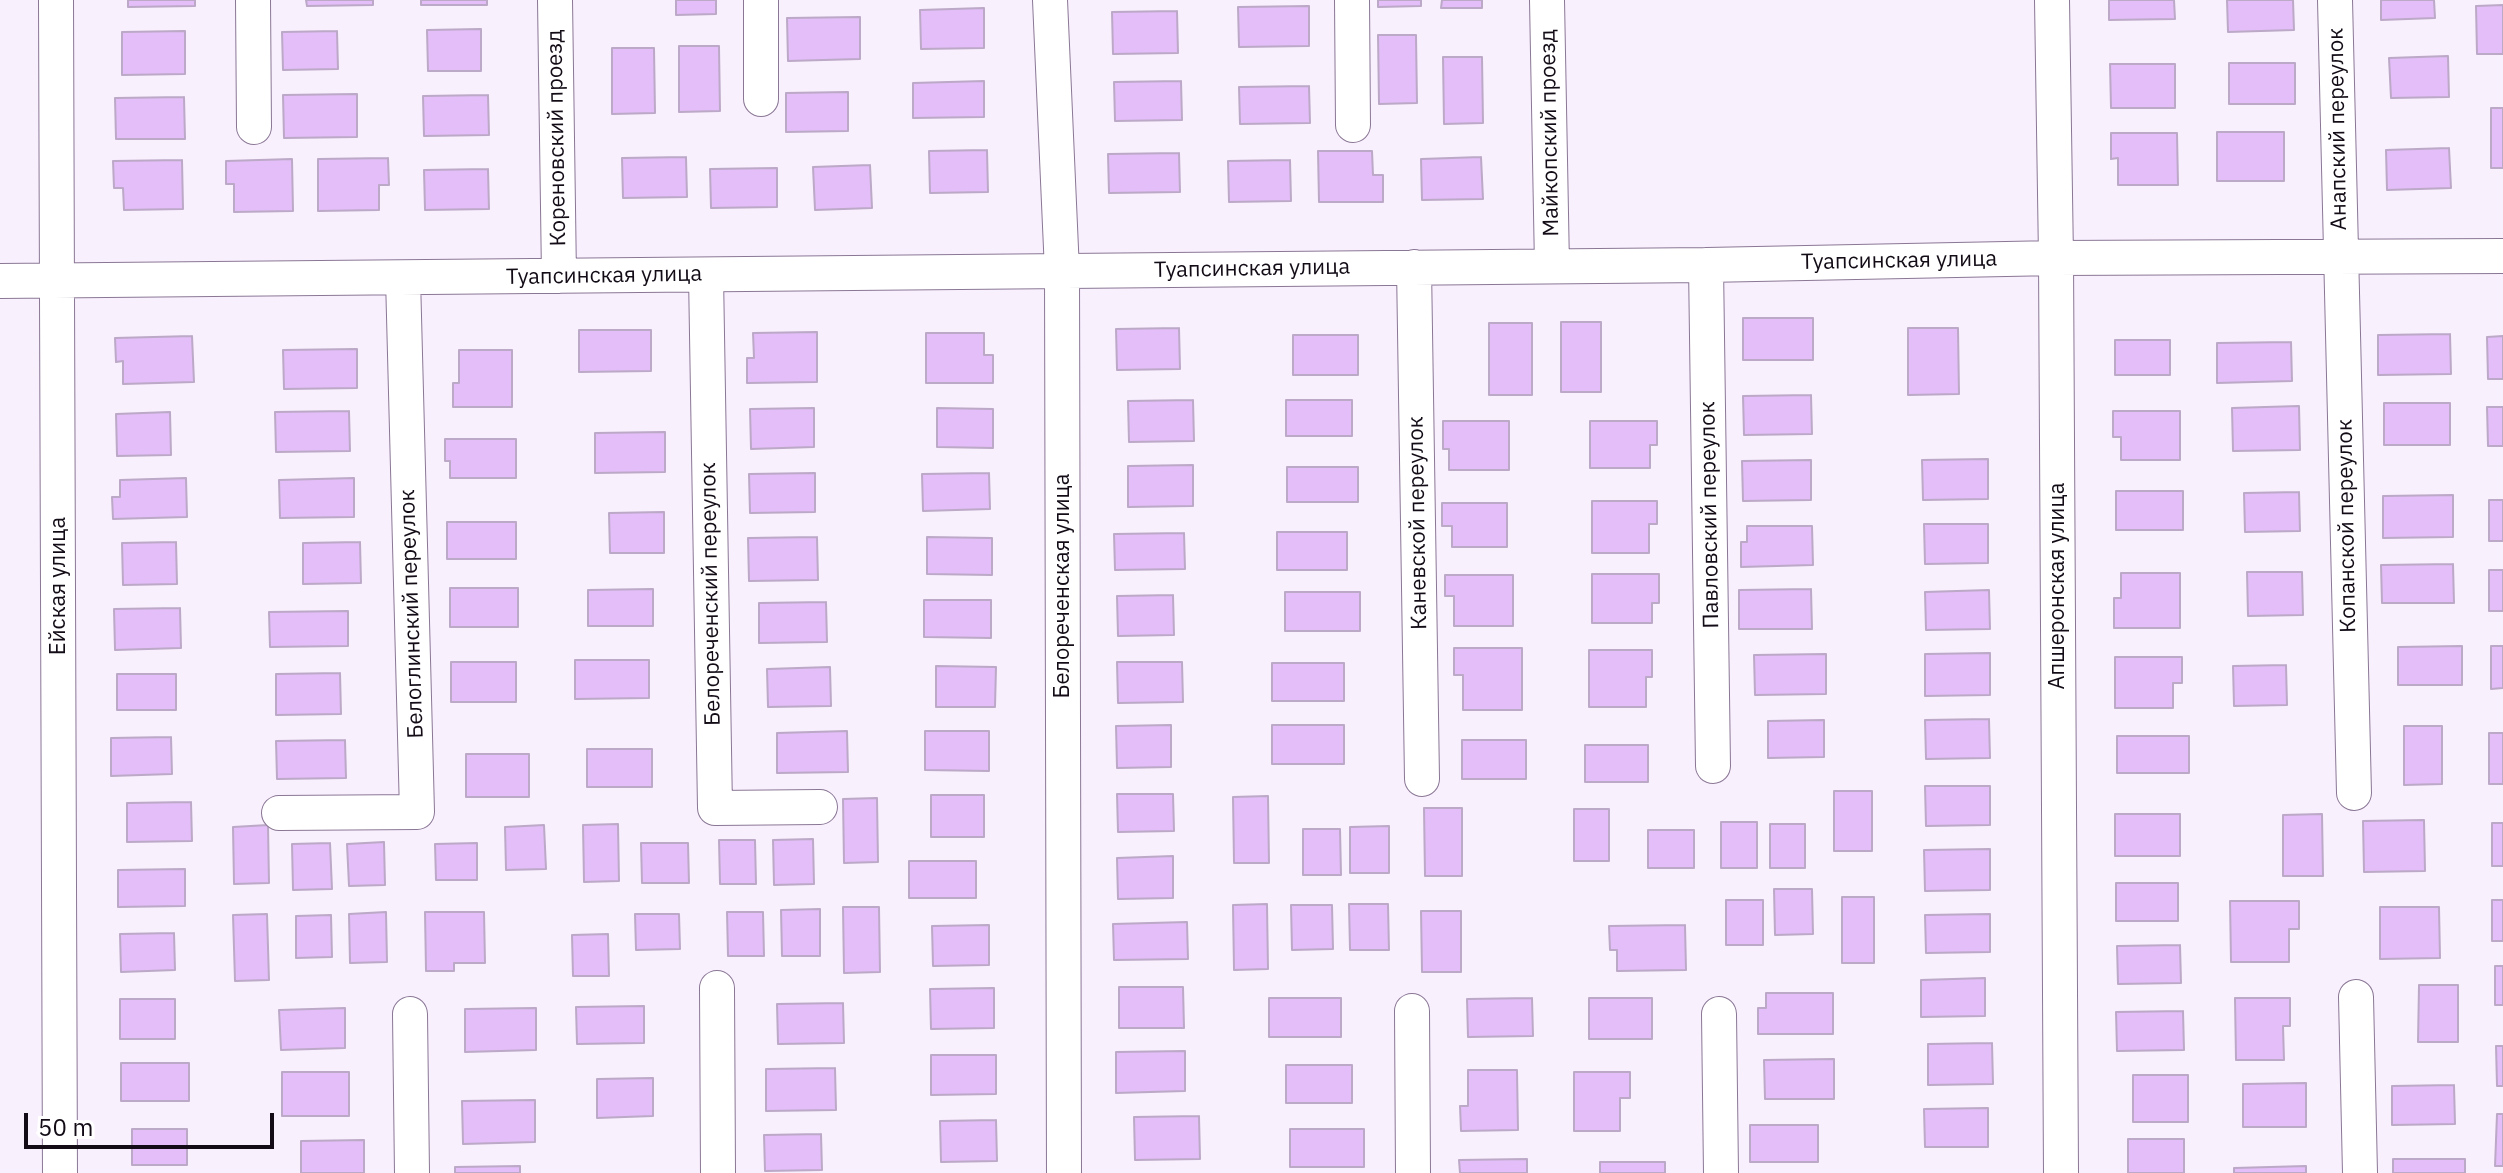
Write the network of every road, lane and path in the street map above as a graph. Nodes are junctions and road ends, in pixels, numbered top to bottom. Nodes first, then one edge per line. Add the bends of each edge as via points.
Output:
1 (56, 0) edge
2 (253, 0) edge
3 (555, 0) edge
4 (761, 0) edge
5 (1050, 0) edge
6 (1352, 0) edge
7 (1547, 0) edge
8 (2052, 0) edge
9 (2335, 0) edge
10 (761, 99) dead end
11 (1353, 125) dead end
12 (254, 127) dead end
13 (2503, 256) edge
14 (2056, 258) junction
15 (2340, 258) junction
16 (1706, 265) junction
17 (1552, 266) junction
18 (1414, 267) junction
19 (1062, 271) junction
20 (706, 275) junction
21 (559, 276) junction
22 (403, 278) junction
23 (0, 281) edge
24 (58, 281) junction
25 (1713, 766) dead end
26 (1422, 779) dead end
27 (2354, 793) dead end
28 (820, 807) dead end
29 (279, 813) dead end
30 (717, 988) dead end
31 (2356, 997) dead end
32 (1412, 1011) dead end
33 (410, 1014) dead end
34 (1719, 1014) dead end
35 (60, 1173) edge
36 (412, 1173) edge
37 (718, 1173) edge
38 (1064, 1173) edge
39 (1413, 1173) edge
40 (1721, 1173) edge
41 (2061, 1173) edge
42 (2360, 1173) edge

1 - 24 street, Ейская улица
2 - 12 street
3 - 21 street, Кореновский проезд
4 - 10 street
5 - 19 street, Белореченская улица
6 - 11 street
7 - 17 street, Майкопский проезд
8 - 14 street, Апшеронская улица
9 - 15 street, Анапский переулок
13 - 15 street, Туапсинская улица
14 - 15 street, Туапсинская улица
14 - 16 street, Туапсинская улица
14 - 41 street, Апшеронская улица
15 - 27 street, Копанской переулок
16 - 17 street, Туапсинская улица
16 - 25 street, Павловский переулок
17 - 18 street, Туапсинская улица
18 - 19 street, Туапсинская улица
18 - 26 street, Каневской переулок
19 - 20 street, Туапсинская улица
19 - 38 street, Белореченская улица
20 - 21 street, Туапсинская улица
20 - 28 street, Белореченский переулок via 715,808
21 - 22 street, Туапсинская улица
22 - 24 street, Туапсинская улица
22 - 29 street, Белоглинский переулок via 417,812
23 - 24 street, Туапсинская улица
24 - 35 street, Ейская улица
30 - 37 street
31 - 42 street
32 - 39 street
33 - 36 street
34 - 40 street

